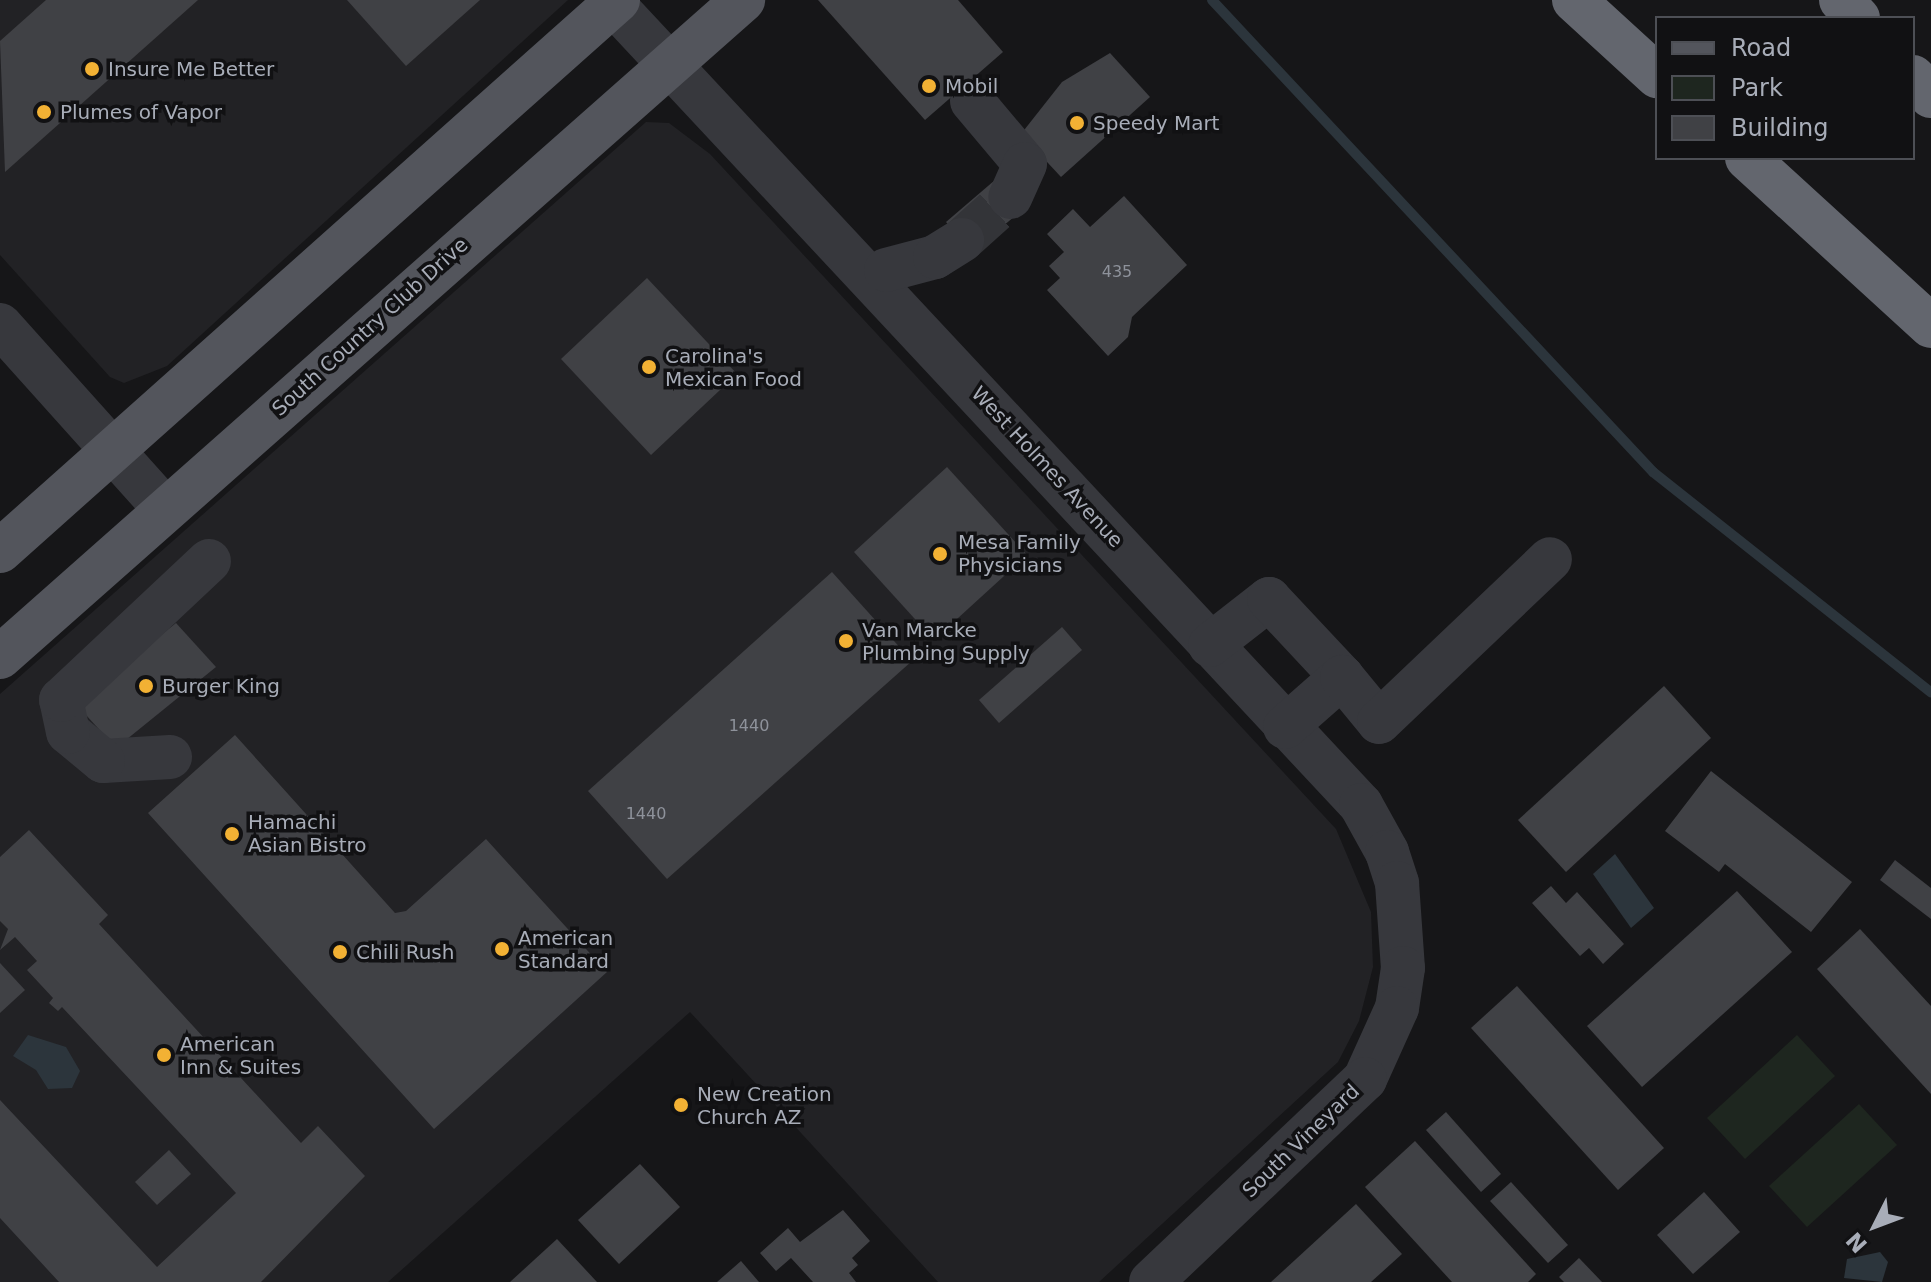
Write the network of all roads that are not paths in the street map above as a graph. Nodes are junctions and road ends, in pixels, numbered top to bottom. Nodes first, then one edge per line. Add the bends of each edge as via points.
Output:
1 (743, 0) edge
2 (1574, 0) edge
3 (1841, 0) edge
4 (615, 2) edge
5 (1856, 16) edge
6 (667, 63) junction
7 (1655, 74) edge
8 (1915, 79) edge
9 (1931, 96) edge
10 (972, 101) dead end
11 (1749, 160) edge
12 (1010, 197) tunnel mouth
13 (962, 240) tunnel mouth
14 (886, 270) dead end
15 (0, 325) edge
16 (1931, 326) edge
17 (112, 450) junction
18 (165, 509) junction
19 (0, 551) edge
20 (1550, 559) dead end
21 (209, 561) dead end
22 (1210, 645) junction
23 (0, 657) edge
24 (1342, 677) junction
25 (1285, 727) junction
26 (170, 757) dead end
27 (1403, 968) joint
28 (1151, 1282) edge

1 - 6 main road, South Country Club Drive
2 - 7 highway
3 - 5 highway
4 - 6 street, West Holmes Avenue
4 - 17 main road
6 - 18 main road, South Country Club Drive
6 - 22 street, West Holmes Avenue
8 - 9 highway
10 - 12 street via 1025,164
11 - 16 highway
13 - 14 street via 935,257
15 - 17 street
17 - 18 street
17 - 19 main road
18 - 23 main road, South Country Club Drive
20 - 24 street via 1379,722
21 - 26 street via 61,700 68,732 103,761
22 - 24 street via 1269,599
22 - 25 street, West Holmes Avenue
24 - 25 street
25 - 27 street, West Holmes Avenue via 1361,805 1387,852 1402,914
27 - 28 street, South Vineyard via 1397,1008 1365,1079

